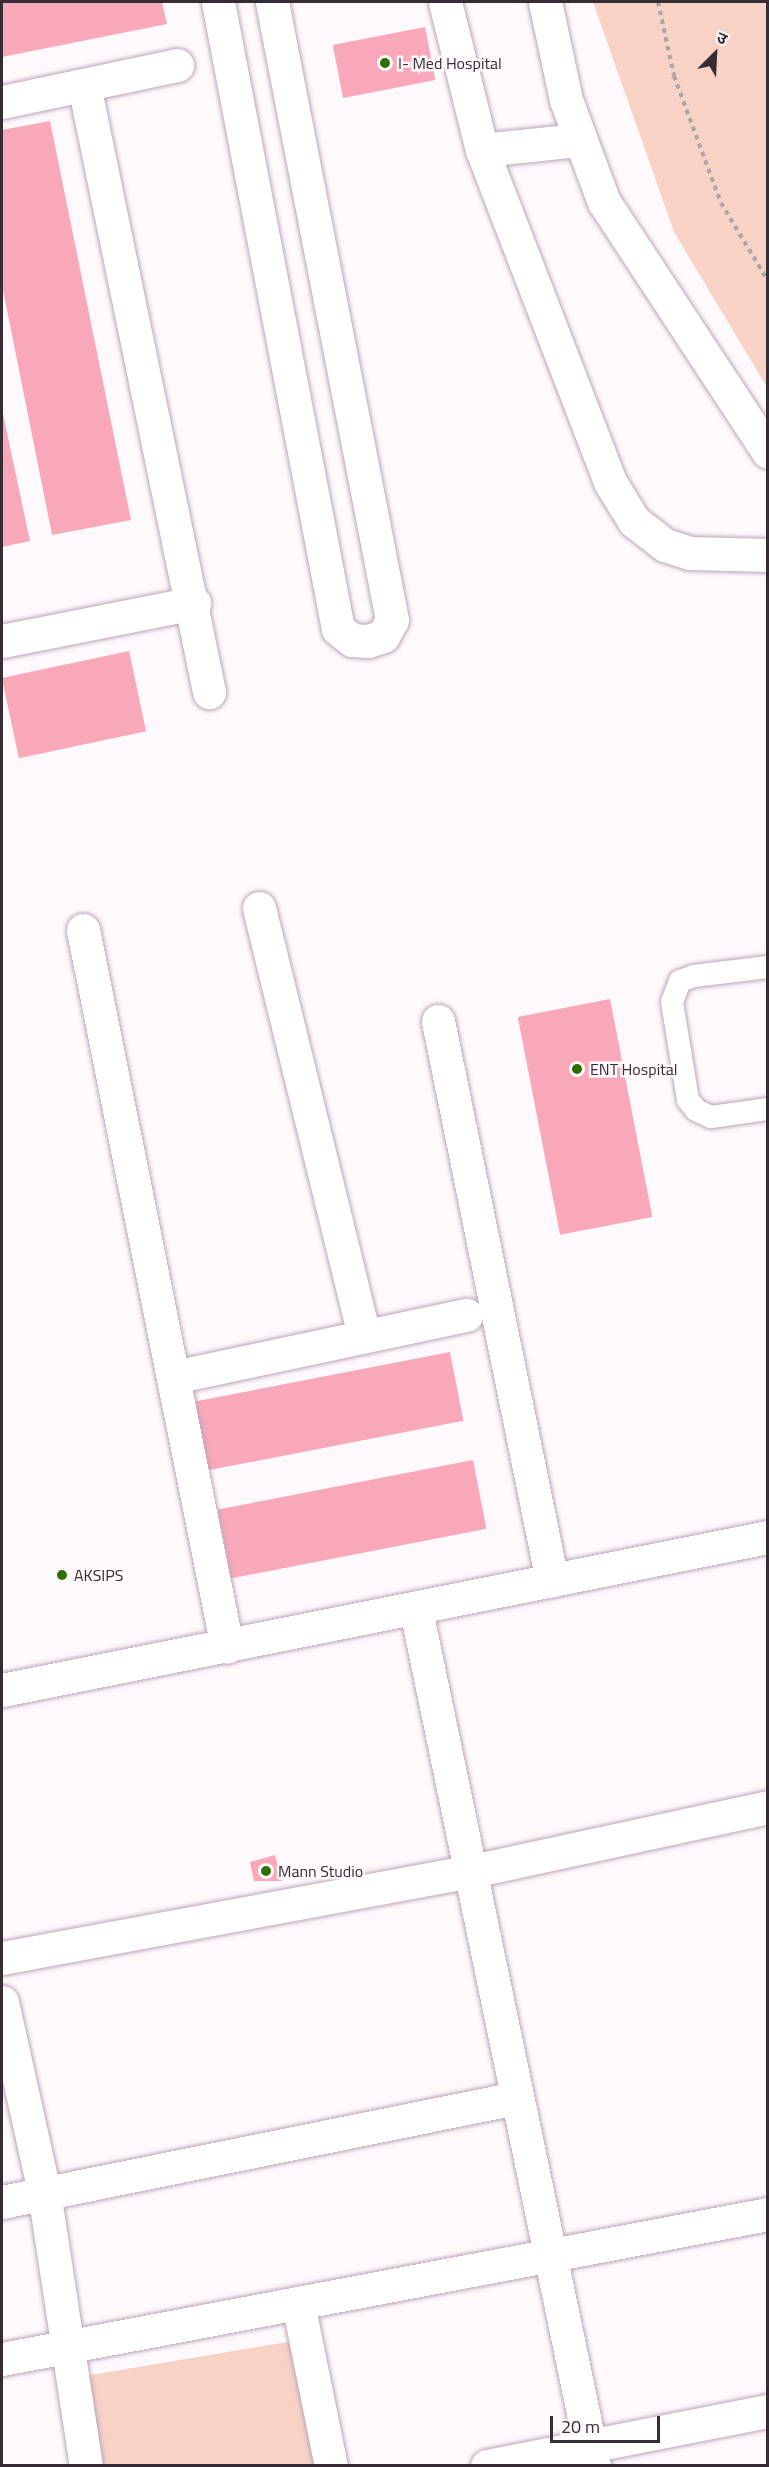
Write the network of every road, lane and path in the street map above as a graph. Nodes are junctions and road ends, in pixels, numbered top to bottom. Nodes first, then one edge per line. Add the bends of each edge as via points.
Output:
1 (218, 2) edge
2 (272, 2) edge
3 (445, 2) edge
4 (544, 2) edge
5 (658, 2) edge
6 (177, 65) dead end
7 (84, 85) junction
8 (2, 102) edge
9 (578, 140) junction
10 (482, 150) junction
11 (766, 275) edge
12 (768, 281) edge
13 (768, 452) edge
14 (768, 555) edge
15 (194, 603) junction
16 (2, 641) edge
17 (209, 692) dead end
18 (259, 908) dead end
19 (82, 930) dead end
20 (768, 967) edge
21 (438, 1021) dead end
22 (768, 1109) edge
23 (466, 1315) dead end
24 (364, 1334) junction
25 (174, 1377) junction
26 (768, 1537) edge
27 (552, 1581) junction
28 (416, 1610) junction
29 (227, 1647) junction
30 (2, 1690) edge
31 (768, 1807) edge
32 (468, 1872) junction
33 (2, 1958) edge
34 (2, 2002) edge
35 (6, 2039) edge
36 (516, 2098) junction
37 (44, 2192) junction
38 (2, 2202) edge
39 (768, 2214) edge
40 (550, 2256) junction
41 (298, 2303) junction
42 (64, 2346) junction
43 (2, 2359) edge
44 (768, 2411) edge
45 (592, 2457) edge
46 (86, 2466) edge
47 (331, 2466) edge
48 (487, 2466) edge

1 - 2 street via 338,629 352,640 368,641 383,636 392,620
3 - 10 street
4 - 9 street
5 - 11 path via 674,76 721,203
6 - 7 street
7 - 8 street
7 - 15 street
9 - 10 street
9 - 13 street via 604,202
10 - 14 street via 610,482 634,521 665,545 690,553
11 - 12 path
15 - 16 street
15 - 17 street
18 - 24 street
19 - 25 street
20 - 22 lane via 680,981 672,1002 688,1100 696,1110 711,1117
21 - 27 street
23 - 24 street
24 - 25 street
25 - 29 street
26 - 27 street
27 - 28 street
28 - 29 street
28 - 32 street
29 - 30 street
31 - 32 street
32 - 33 street
32 - 36 street
34 - 35 street
35 - 37 street
36 - 37 street
36 - 40 street
37 - 38 street
37 - 42 street
39 - 40 street
40 - 41 street
40 - 45 street
41 - 42 street
41 - 47 street
42 - 43 street
42 - 46 street
44 - 45 street
45 - 48 street

